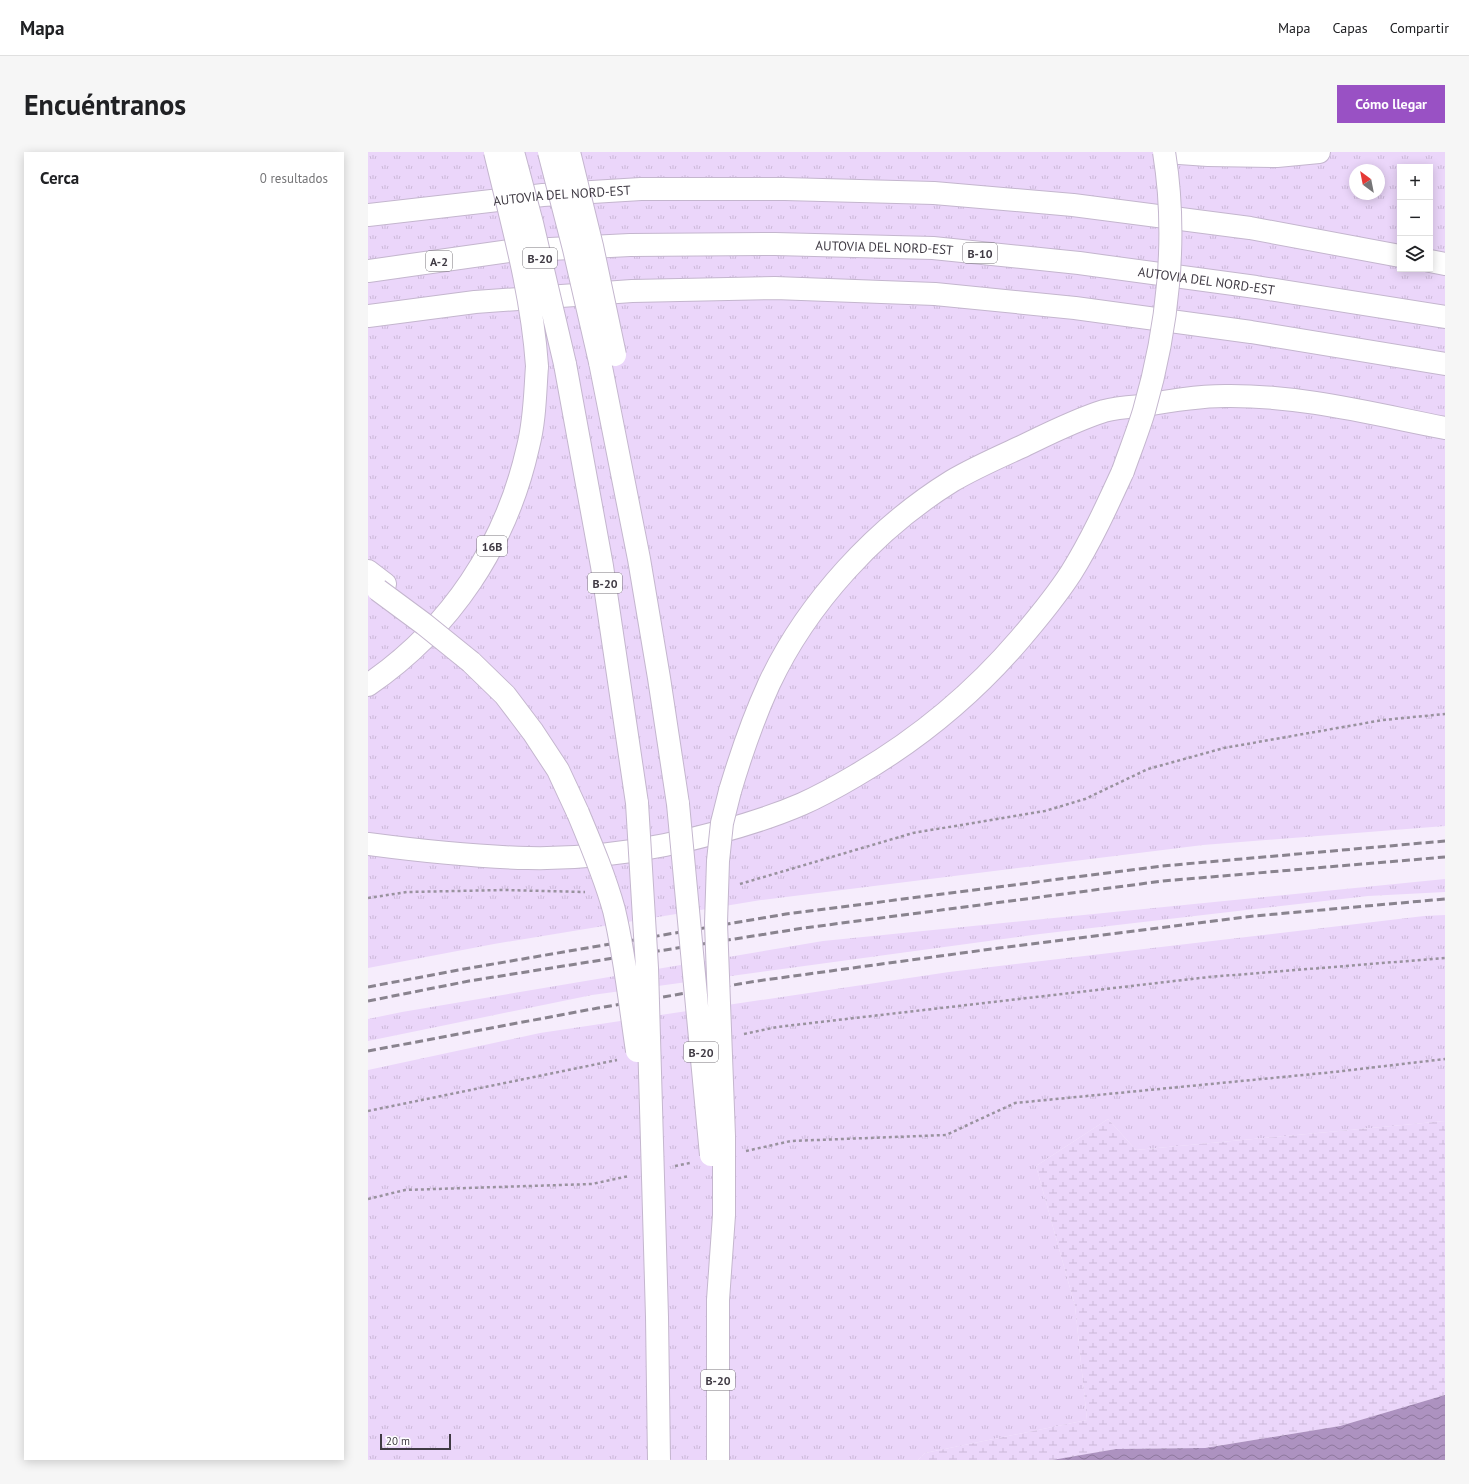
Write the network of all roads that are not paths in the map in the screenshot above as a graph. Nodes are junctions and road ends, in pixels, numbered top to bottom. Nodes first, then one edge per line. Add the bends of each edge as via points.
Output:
1 (495, 152) edge
2 (513, 152) edge
3 (550, 152) edge
4 (569, 152) edge
5 (1165, 152) edge
6 (1319, 152) edge
7 (368, 215) edge
8 (510, 251) joint
9 (1397, 255) edge
10 (1433, 262) edge
11 (1445, 264) edge
12 (368, 271) edge
13 (368, 316) edge
14 (1445, 317) edge
15 (608, 358) junction
16 (1445, 364) edge
17 (1445, 428) edge
18 (375, 582) edge
19 (368, 685) edge
20 (368, 844) edge
21 (652, 1145) junction
22 (718, 1300) junction
23 (659, 1460) edge
24 (718, 1460) edge

1 - 19 highway, 16B, bridge via 530,302 534,334 534,411 528,446 514,497 477,574 445,616 418,645 385,674
2 - 21 highway, B-20, bridge via 565,364 602,566 637,803 647,968
3 - 15 highway, B-20, bridge via 574,249
4 - 15 highway, bridge via 592,246
5 - 6 highway via 1278,156
5 - 20 highway, bridge via 1171,224 1168,288 1146,404 1123,471 1099,524 1070,574 1004,657 967,694 922,733 869,768 804,803 744,826 634,851 578,856 529,858
7 - 9 highway, AUTOVIA DEL NORD-EST via 543,195 641,189 934,193 1072,205 1243,227
8 - 12 highway, AUTOVIA DEL NORD-EST / A-2
8 - 14 highway, AUTOVIA DEL NORD-EST / B-10 via 630,245 775,244 933,248 1079,263 1256,287
10 - 11 highway
13 - 16 highway via 475,302 632,291 776,288 935,294 1090,310 1251,332
15 - 22 highway, B-20, bridge via 606,394 639,559 678,804 712,1172
17 - 22 highway, bridge via 1347,407 1277,398 1226,396 1181,399 1105,411 974,468 927,498 883,533 848,567 816,606 770,682 752,724 722,823 716,923 724,1136 724,1215
18 - 21 highway, bridge via 424,618 505,695 558,770 599,865 613,909 622,950
21 - 23 highway, B-20, bridge
22 - 24 highway, B-20

